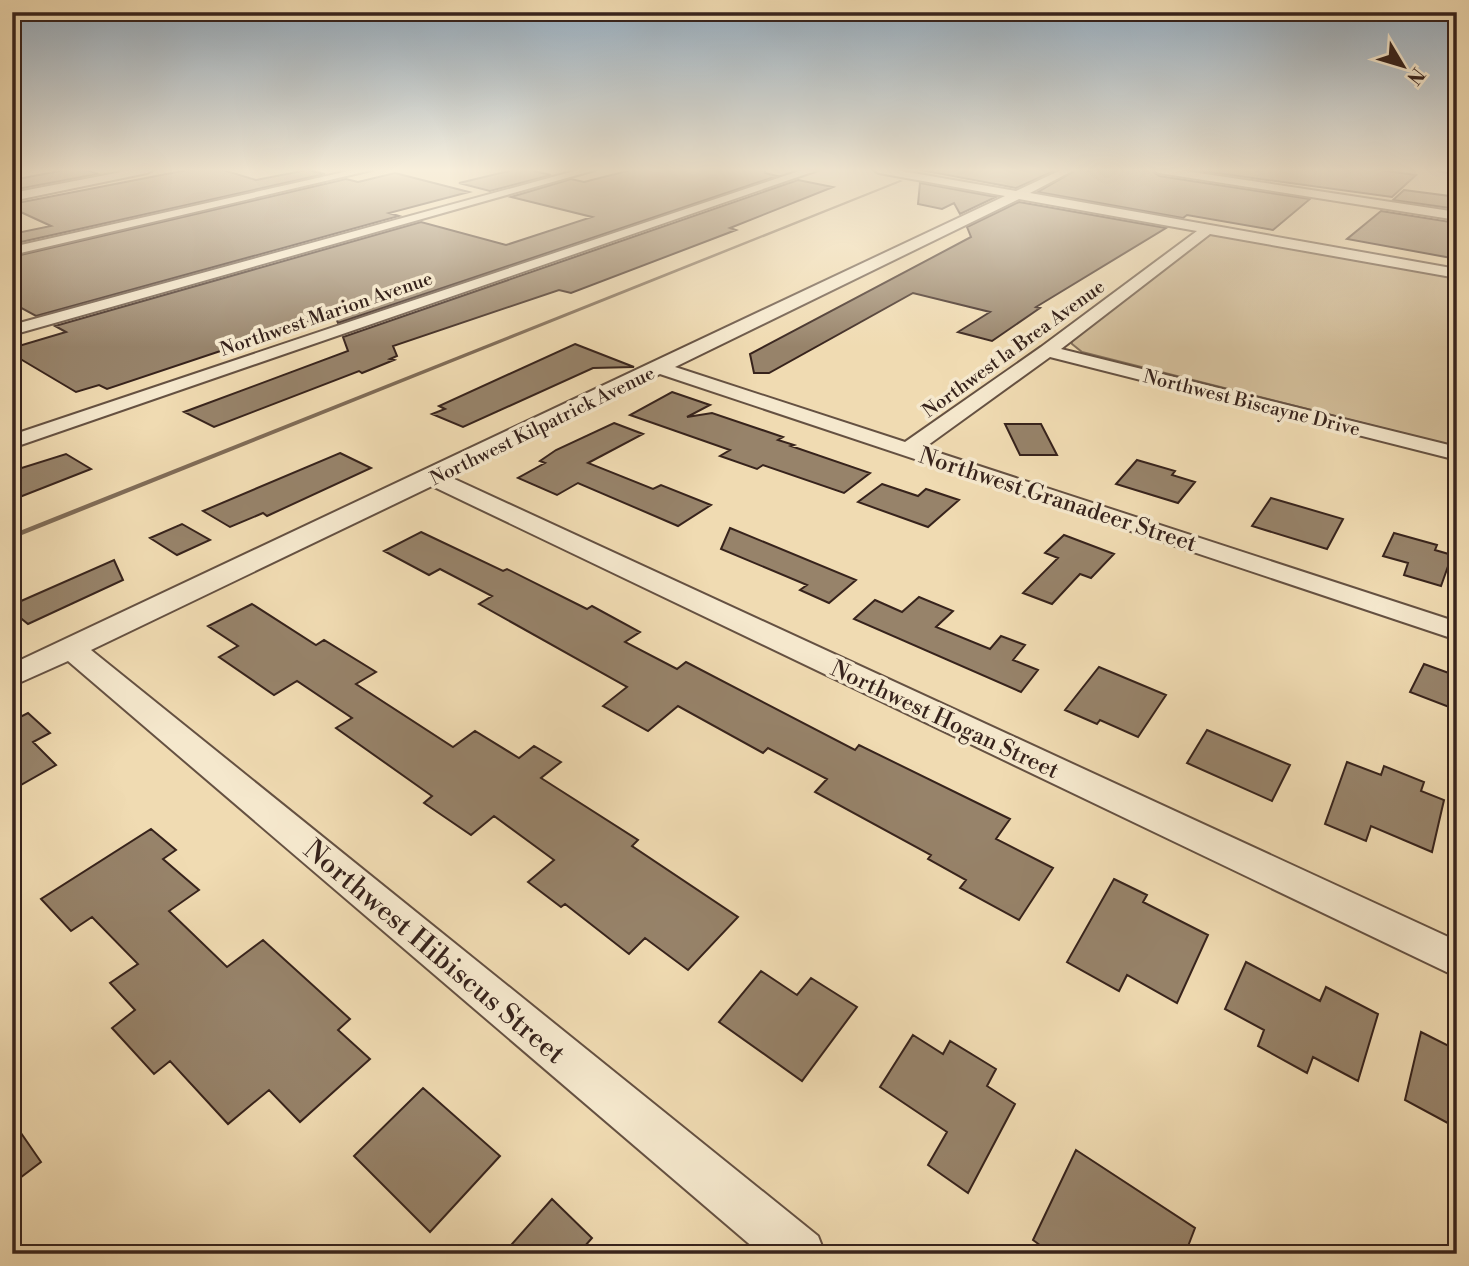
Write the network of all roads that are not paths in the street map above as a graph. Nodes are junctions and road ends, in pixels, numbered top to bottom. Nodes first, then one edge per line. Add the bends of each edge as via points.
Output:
1 (108, 229) edge
2 (376, 229) edge
3 (638, 229) edge
4 (944, 229) edge
5 (1208, 229) joint
6 (12, 251) edge
7 (1457, 274) edge
8 (12, 330) edge
9 (1047, 351) junction
10 (660, 368) junction
11 (12, 442) edge
12 (908, 450) junction
13 (1457, 453) edge
14 (432, 477) junction
15 (1457, 631) edge
16 (71, 648) junction
17 (12, 676) edge
18 (1457, 960) edge
19 (800, 1254) edge

1 - 6 street
2 - 8 street
3 - 11 street, Northwest Marion Avenue
4 - 10 street, Northwest Kilpatrick Avenue
5 - 7 street
5 - 9 street, Northwest la Brea Avenue
9 - 12 street, Northwest la Brea Avenue
9 - 13 street, Northwest Biscayne Drive
10 - 12 street, Northwest Granadeer Street
10 - 14 street, Northwest Kilpatrick Avenue
12 - 15 street, Northwest Granadeer Street
14 - 16 street, Northwest Kilpatrick Avenue
14 - 18 street, Northwest Hogan Street
16 - 17 street, Northwest Kilpatrick Avenue
16 - 19 street, Northwest Hibiscus Street

